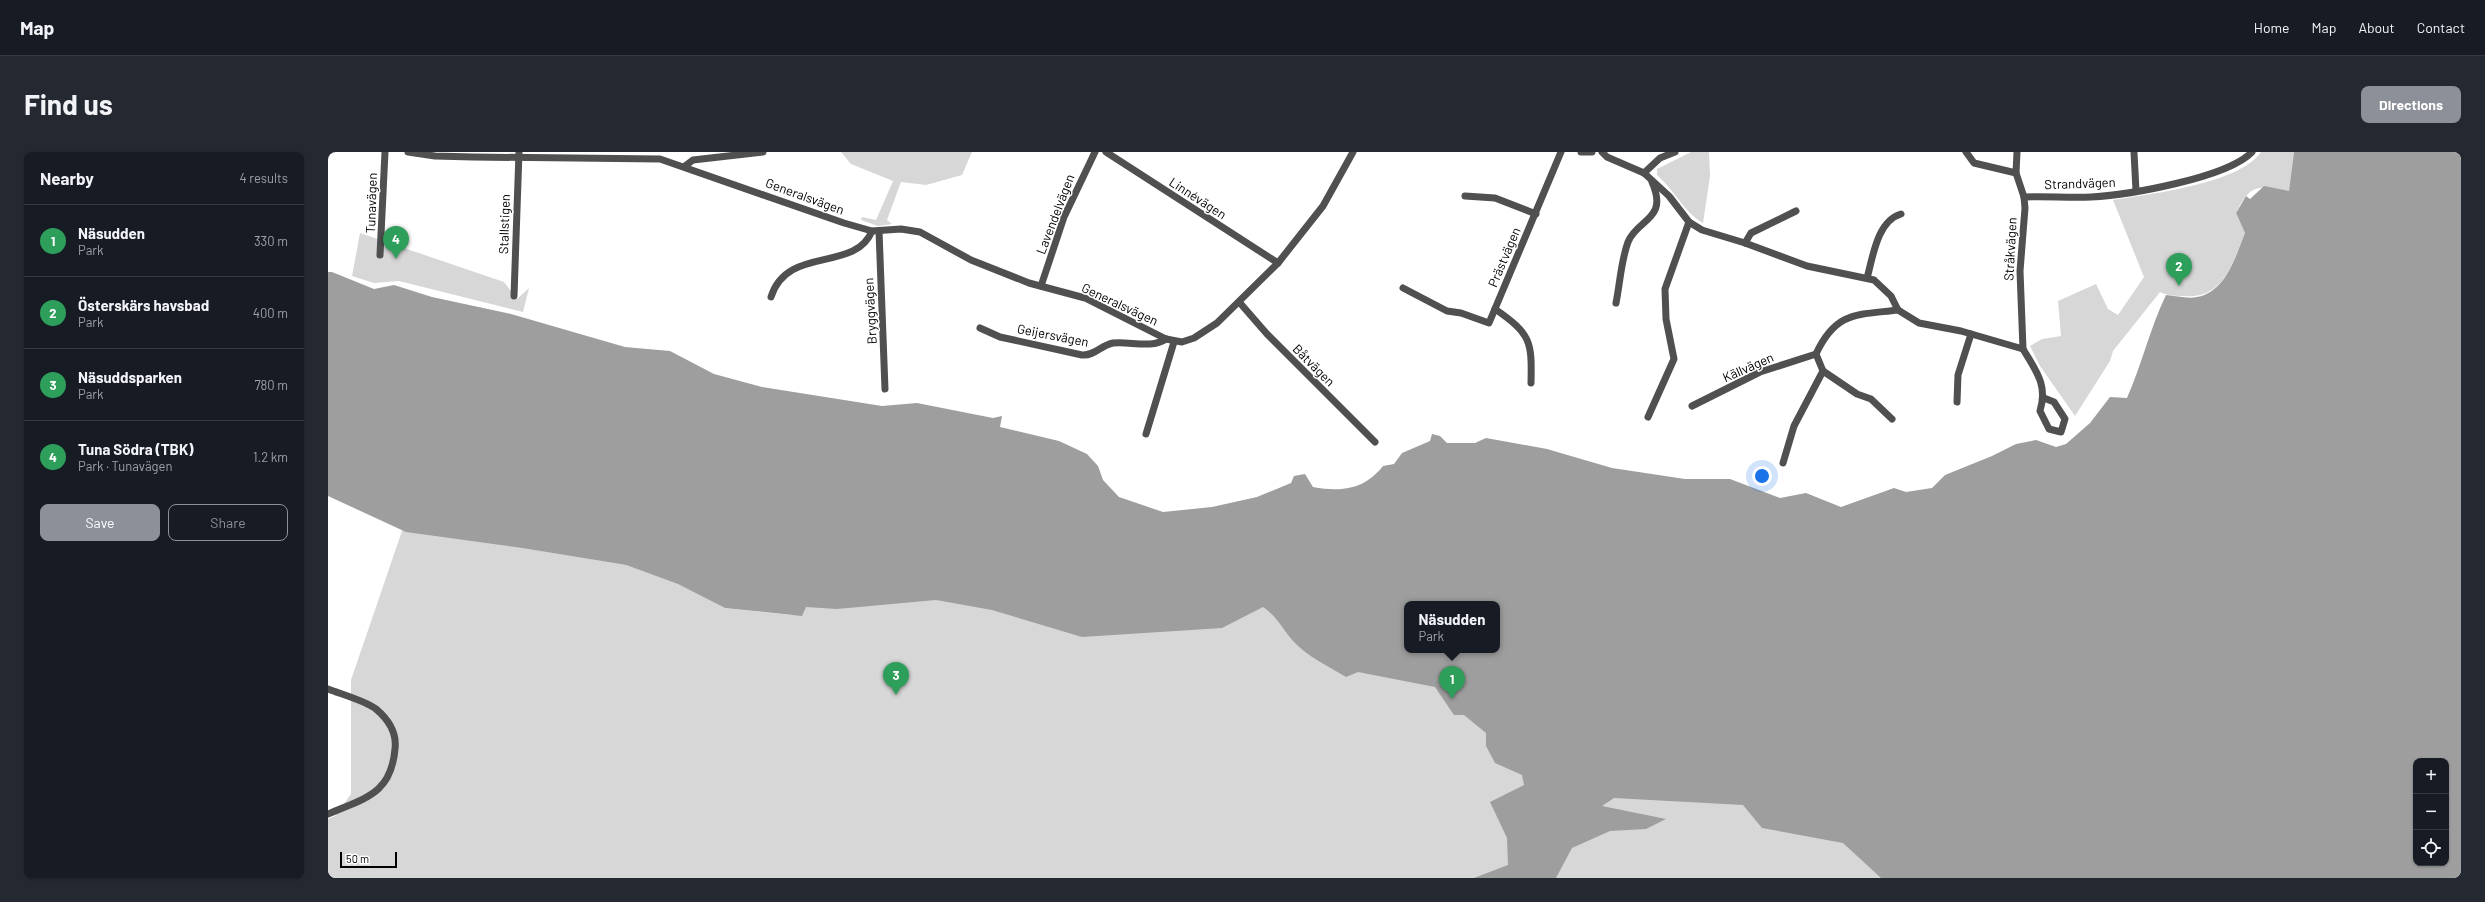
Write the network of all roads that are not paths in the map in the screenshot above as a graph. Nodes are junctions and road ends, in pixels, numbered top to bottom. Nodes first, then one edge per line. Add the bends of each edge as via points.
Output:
1 (385, 152) edge
2 (408, 152) edge
3 (763, 152) edge
4 (1095, 152) edge
5 (1106, 152) edge
6 (1353, 152) edge
7 (1561, 152) edge
8 (1581, 152) edge
9 (1592, 152) edge
10 (1602, 152) edge
11 (1675, 152) edge
12 (1966, 152) edge
13 (2017, 152) edge
14 (2134, 152) edge
15 (2252, 152) edge
16 (518, 155) edge
17 (685, 166) junction
18 (1644, 173) junction
19 (2016, 173) junction
20 (1650, 178) junction
21 (2136, 191) junction
22 (1465, 196) dead end
23 (2024, 197) junction
24 (1796, 211) dead end
25 (1536, 214) junction
26 (1901, 214) dead end
27 (1689, 222) junction
28 (876, 231) junction
29 (1745, 243) junction
30 (380, 255) dead end
31 (1278, 263) junction
32 (1867, 278) junction
33 (1041, 286) junction
34 (1403, 288) dead end
35 (514, 296) dead end
36 (771, 297) dead end
37 (1240, 303) junction
38 (1616, 303) dead end
39 (1495, 309) junction
40 (1898, 310) junction
41 (980, 328) dead end
42 (1971, 334) junction
43 (1166, 339) junction
44 (1174, 342) junction
45 (2023, 349) junction
46 (1816, 354) junction
47 (1823, 372) junction
48 (1531, 383) dead end
49 (885, 389) dead end
50 (2044, 398) junction
51 (1957, 402) dead end
52 (1692, 406) dead end
53 (1648, 416) dead end
54 (1892, 419) dead end
55 (1146, 434) dead end
56 (1375, 442) dead end
57 (1783, 463) dead end
58 (328, 689) edge
59 (328, 814) edge

1 - 30 street, Tunavägen
2 - 16 street, Generalsvägen via 435,156
3 - 17 street via 693,160
4 - 33 street, Lavendelvägen via 1064,217
5 - 31 street, Linnévägen
6 - 31 street via 1323,206
7 - 25 street, Prästvägen
8 - 9 street
10 - 18 street via 1607,157
11 - 18 street via 1660,158
12 - 19 street via 1974,163
13 - 19 street, Stråkvägen
14 - 21 street
15 - 21 street, Strandvägen via 2241,162 2227,168
16 - 17 street, Generalsvägen via 660,159
16 - 35 street, Stallstigen
17 - 28 street, Generalsvägen
18 - 20 street
19 - 23 street, Stråkvägen
20 - 27 street via 1669,196
20 - 38 street via 1656,191 1653,214 1629,240
21 - 23 street, Strandvägen via 2091,197
22 - 25 street, Prästvägen via 1495,198
23 - 45 street, Stråkvägen via 2020,271
24 - 29 street via 1751,233
25 - 39 street, Prästvägen
26 - 32 street via 1884,227
27 - 29 street via 1702,230
27 - 53 street via 1665,289 1666,319 1674,359
28 - 33 street, Generalsvägen via 901,229 920,232 956,254
28 - 36 street via 863,244 848,253 799,266 775,285
28 - 49 street, Bryggvägen
29 - 32 street via 1807,266
31 - 37 street
32 - 40 street via 1874,280 1885,290
33 - 43 street, Generalsvägen via 1085,298
34 - 39 street, Prästvägen via 1447,311 1489,323
37 - 44 street via 1207,330 1188,340
37 - 56 street, Båtvägen via 1271,338
39 - 48 street via 1514,322 1527,337 1531,351
40 - 42 street via 1927,326
40 - 46 street via 1851,316 1835,328
41 - 43 street, Geijersvägen via 1005,338 1082,355 1095,354 1112,343 1154,344
42 - 45 street
42 - 51 street via 1958,375
43 - 44 street, Generalsvägen
44 - 55 street
45 - 50 street via 2041,379
46 - 47 street
46 - 52 street, Källvägen via 1760,372
47 - 54 street via 1856,394 1871,399
47 - 57 street via 1794,426
50 - 50 street via 2040,411 2049,429 2061,432 2065,419 2054,402
58 - 59 street via 375,708 389,723 396,739 394,762 387,781 364,799

